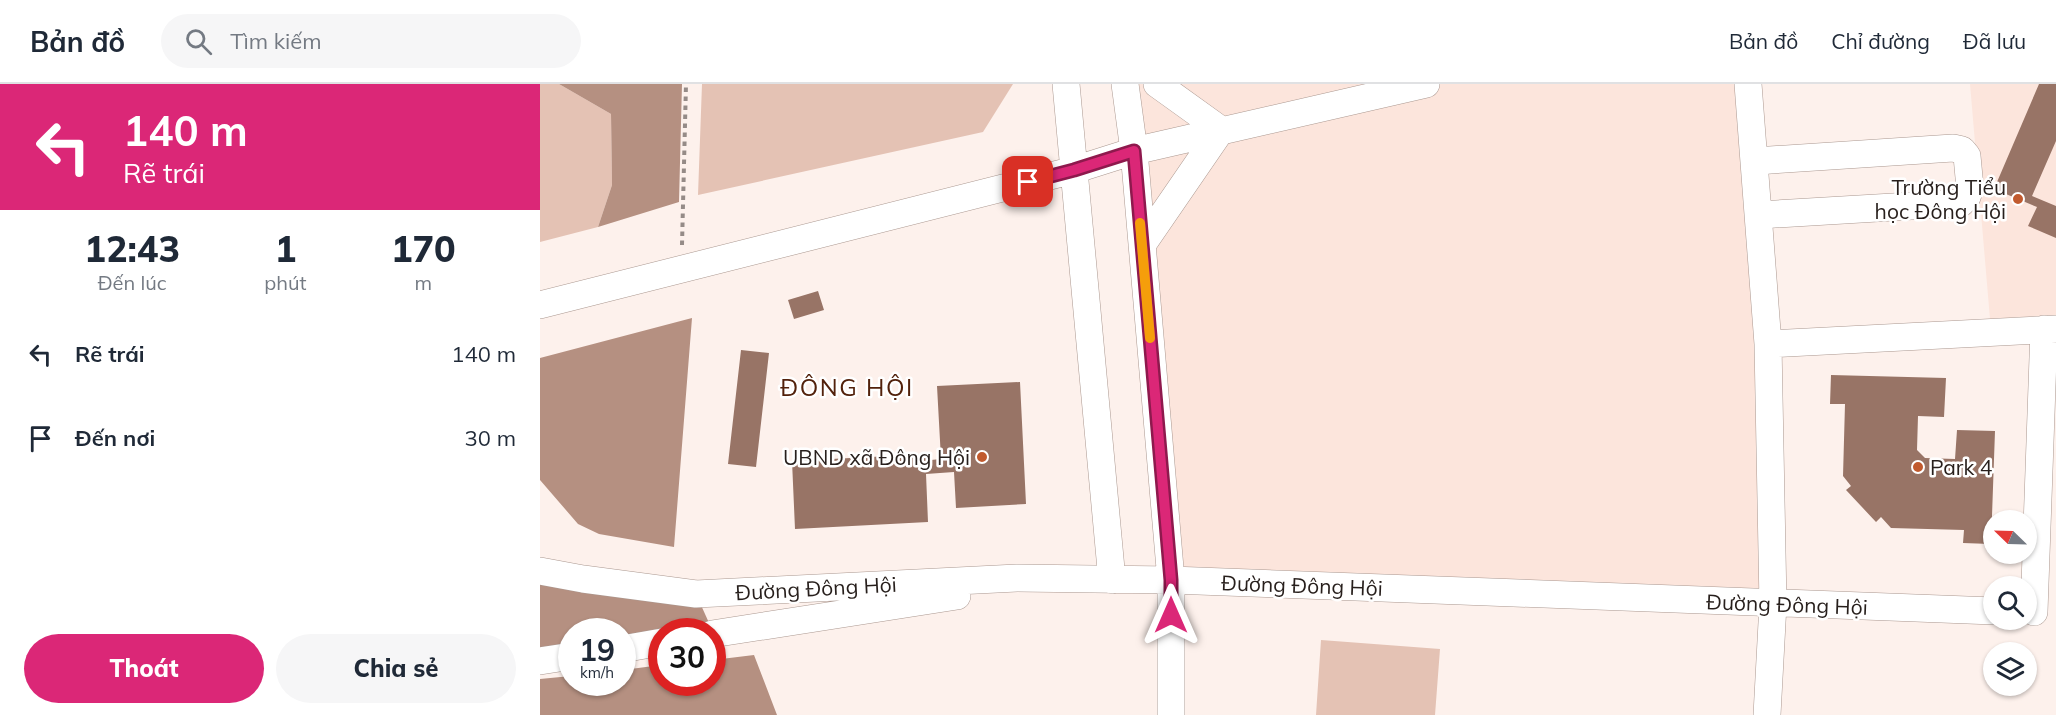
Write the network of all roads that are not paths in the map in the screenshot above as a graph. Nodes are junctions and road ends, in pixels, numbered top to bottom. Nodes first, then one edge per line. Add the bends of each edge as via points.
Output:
1 (1066, 84) edge
2 (1125, 84) edge
3 (1158, 84) edge
4 (1425, 84) edge
5 (1748, 84) edge
6 (1221, 130) junction
7 (1134, 151) junction
8 (1755, 161) junction
9 (1074, 170) junction
10 (1759, 214) junction
11 (1142, 245) junction
12 (540, 305) edge
13 (2050, 342) edge
14 (1768, 344) junction
15 (540, 571) edge
16 (1068, 579) junction
17 (1112, 580) junction
18 (1171, 580) junction
19 (1773, 604) junction
20 (1983, 610) edge
21 (2039, 612) edge
22 (726, 632) edge
23 (558, 658) edge
24 (540, 661) edge
25 (1171, 715) edge
26 (1767, 715) edge

1 - 9 street
2 - 7 street
3 - 6 street
4 - 6 street
5 - 8 street
6 - 7 street
6 - 11 street
7 - 9 street
7 - 11 street
8 - 10 street
8 - 10 street via 1953,148 1967,156 1970,188 1960,203
9 - 12 street
9 - 17 street
10 - 14 street
11 - 18 street
13 - 14 street
13 - 21 street
14 - 19 street
15 - 16 street, Đường Đông Hội via 696,594 1017,578
16 - 17 street, Đường Đông Hội
16 - 22 street
17 - 18 street, Đường Đông Hội
18 - 19 street, Đường Đông Hội
18 - 25 street
19 - 20 street, Đường Đông Hội
19 - 26 street
23 - 24 street

